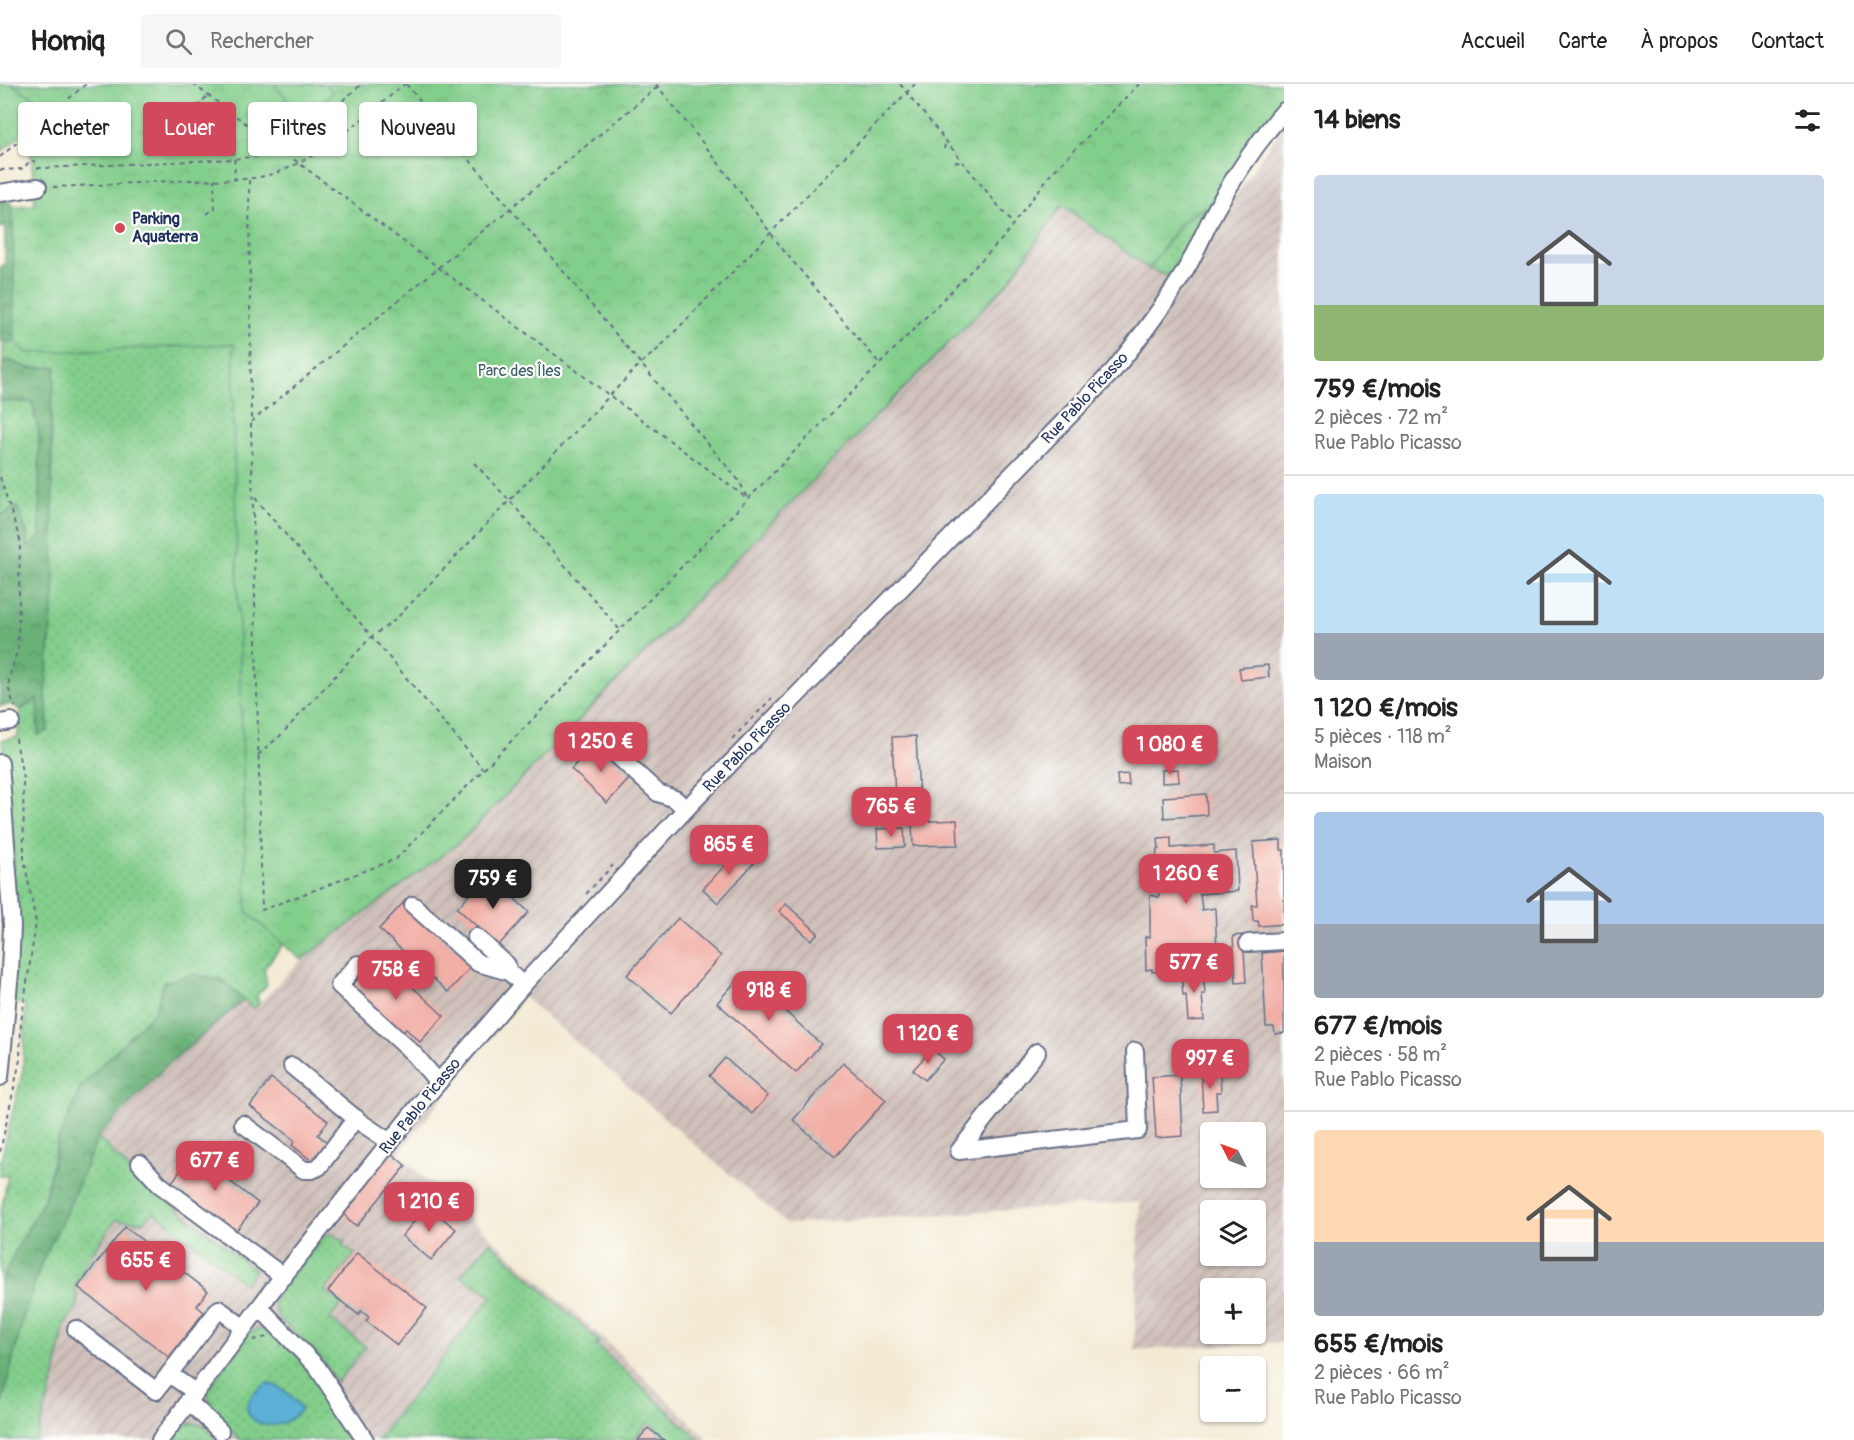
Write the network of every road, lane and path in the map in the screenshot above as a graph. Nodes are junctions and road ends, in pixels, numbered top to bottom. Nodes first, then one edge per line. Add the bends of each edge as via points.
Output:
1 (86, 84) edge
2 (193, 84) edge
3 (362, 84) edge
4 (406, 84) edge
5 (900, 84) edge
6 (915, 84) edge
7 (1139, 84) edge
8 (658, 85) edge
9 (907, 93) junction
10 (208, 95) junction
11 (202, 102) edge
12 (217, 102) edge
13 (340, 102) edge
14 (1284, 111) edge
15 (946, 140) junction
16 (944, 149) dead end
17 (234, 156) edge
18 (260, 156) edge
19 (290, 156) edge
20 (0, 157) edge
21 (234, 159) junction
22 (955, 162) dead end
23 (299, 163) junction
24 (963, 163) junction
25 (0, 170) edge
26 (214, 179) junction
27 (235, 180) junction
28 (249, 180) junction
29 (38, 188) joint
30 (0, 193) edge
31 (511, 209) junction
32 (207, 214) dead end
33 (1014, 224) junction
34 (769, 233) junction
35 (440, 267) junction
36 (640, 364) junction
37 (880, 364) junction
38 (610, 397) junction
39 (252, 422) junction
40 (474, 462) dead end
41 (254, 497) junction
42 (748, 499) junction
43 (510, 501) junction
44 (620, 630) junction
45 (371, 637) junction
46 (608, 747) dead end
47 (258, 755) junction
48 (0, 763) edge
49 (483, 769) junction
50 (686, 809) junction
51 (413, 905) dead end
52 (476, 937) dead end
53 (1284, 941) edge
54 (1248, 943) dead end
55 (358, 964) dead end
56 (509, 972) junction
57 (522, 984) junction
58 (3, 1019) edge
59 (1135, 1051) dead end
60 (1036, 1052) dead end
61 (292, 1065) dead end
62 (0, 1077) edge
63 (438, 1082) junction
64 (356, 1118) junction
65 (243, 1124) dead end
66 (390, 1142) junction
67 (140, 1163) dead end
68 (284, 1277) junction
69 (258, 1309) junction
70 (76, 1329) dead end
71 (243, 1330) junction
72 (271, 1336) dead end
73 (169, 1374) junction
74 (191, 1396) junction
75 (220, 1431) dead end
76 (160, 1440) edge
77 (365, 1440) edge

1 - 20 path
2 - 10 path
3 - 13 path
4 - 23 path
4 - 31 path
5 - 9 path
6 - 9 path
7 - 33 path via 1050,175
8 - 31 path
8 - 34 path
9 - 15 path
9 - 34 path
10 - 11 path
10 - 12 path
14 - 50 street, Rue Pablo Picasso via 1216,209 1173,291 1113,371
15 - 16 path
15 - 24 path
17 - 21 path
18 - 21 path
19 - 23 path
21 - 25 path via 45,168 30,161 23,169
21 - 27 path
22 - 24 path
23 - 28 path
23 - 35 path
24 - 33 path
26 - 27 path
26 - 29 path
26 - 32 path via 215,208
27 - 28 path
28 - 39 path
29 - 30 street
31 - 35 path
31 - 36 path
33 - 37 path
34 - 36 path
34 - 37 path
35 - 38 path
35 - 39 path
36 - 38 path
36 - 42 path via 740,482
37 - 42 path
38 - 42 path
38 - 43 path
39 - 41 path
40 - 43 path
41 - 45 path
41 - 47 path
42 - 44 path
43 - 44 path
43 - 45 path via 395,620
44 - 49 path
45 - 47 path
45 - 49 path
46 - 50 street via 658,794 675,799
47 - 49 path via 262,910 396,859
48 - 58 street via 12,926
50 - 57 street, Rue Pablo Picasso
51 - 56 street via 478,963
52 - 56 street via 507,965
53 - 54 street
55 - 63 street via 339,985 414,1054
56 - 57 street
57 - 63 street, Rue Pablo Picasso
58 - 62 street
59 - 60 street via 1138,1130 959,1151
61 - 64 street
63 - 66 street, Rue Pablo Picasso
64 - 65 street via 319,1167 312,1170 304,1170
64 - 66 street
66 - 68 street, Rue Pablo Picasso
67 - 68 street via 159,1184
68 - 69 street, Rue Pablo Picasso
69 - 71 street, Rue Pablo Picasso
69 - 77 street via 317,1366
70 - 73 street via 156,1391
71 - 72 path via 254,1341
71 - 73 street via 219,1309
71 - 74 street, Rue Pablo Picasso
73 - 74 street
74 - 75 street
74 - 76 street, Rue Pablo Picasso

